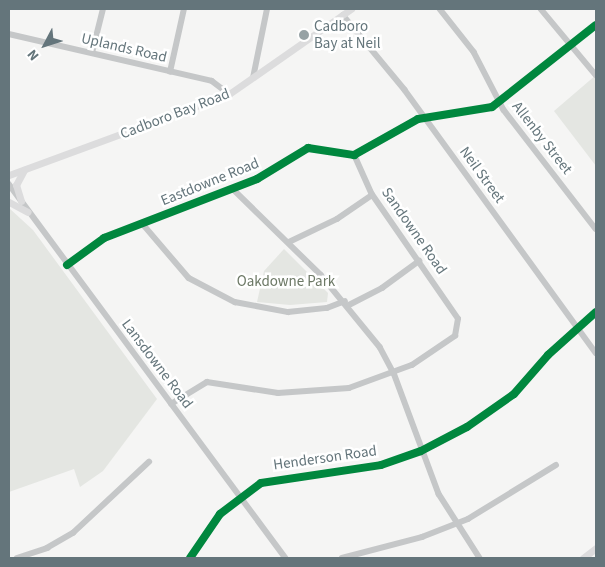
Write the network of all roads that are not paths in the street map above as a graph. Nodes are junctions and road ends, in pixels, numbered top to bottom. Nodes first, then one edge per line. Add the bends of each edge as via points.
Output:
1 (103, 9) edge
2 (184, 9) edge
3 (267, 9) edge
4 (351, 9) edge
5 (440, 9) edge
6 (541, 9) edge
7 (343, 15) junction
8 (596, 24) edge
9 (9, 34) edge
10 (572, 45) junction
11 (92, 53) junction
12 (170, 72) junction
13 (596, 75) edge
14 (253, 80) junction
15 (229, 94) junction
16 (500, 103) junction
17 (425, 117) junction
18 (354, 155) junction
19 (24, 170) junction
20 (9, 175) edge
21 (9, 184) edge
22 (233, 189) junction
23 (372, 195) junction
24 (21, 201) junction
25 (9, 202) edge
26 (28, 212) junction
27 (142, 223) junction
28 (596, 229) edge
29 (289, 242) junction
30 (419, 261) junction
31 (67, 265) junction
32 (347, 303) junction
33 (596, 312) edge
34 (578, 329) junction
35 (596, 353) edge
36 (394, 373) junction
37 (171, 404) junction
38 (421, 452) junction
39 (149, 462) dead end
40 (556, 465) dead end
41 (240, 496) junction
42 (456, 524) junction
43 (596, 548) edge
44 (17, 558) edge
45 (190, 558) edge
46 (286, 558) edge
47 (342, 558) edge
48 (480, 558) edge
49 (583, 558) edge

1 - 11 street
2 - 12 street
3 - 14 street
4 - 7 main road, Cadboro Bay Road
5 - 16 street, Allenby Street via 474,52
6 - 10 street
7 - 14 main road, Cadboro Bay Road
7 - 17 street, Neil Street
8 - 10 street
9 - 11 street, Uplands Road
10 - 13 street
10 - 16 street
11 - 12 street, Uplands Road
12 - 15 street, Uplands Road via 212,81
14 - 15 main road, Cadboro Bay Road
15 - 19 main road, Cadboro Bay Road
16 - 17 street via 460,115
16 - 28 street, Allenby Street
17 - 18 street
17 - 34 street, Neil Street
18 - 22 street, Eastdowne Road via 308,148
18 - 23 street, Sandowne Road
19 - 20 main road, Cadboro Bay Road
19 - 24 main road via 16,185
21 - 24 street, Lansdowne Road
22 - 27 street, Eastdowne Road
22 - 29 street
23 - 29 street via 337,219
23 - 30 street, Sandowne Road
24 - 26 street, Lansdowne Road
25 - 26 main road
26 - 31 street, Lansdowne Road
27 - 31 street, Eastdowne Road via 104,238
27 - 32 street via 176,267 215,294 247,306 288,312
29 - 32 street
30 - 32 street via 382,288
30 - 36 street, Sandowne Road via 458,319 458,331 450,341
31 - 37 street, Lansdowne Road
32 - 36 street
33 - 34 street, Henderson Road
34 - 35 street, Neil Street
34 - 38 street, Henderson Road via 501,404
36 - 37 street via 318,393 278,393 207,382
36 - 38 street
37 - 41 street, Lansdowne Road
38 - 41 street, Henderson Road via 356,470 276,478
38 - 42 street
39 - 44 street via 72,533 47,548
40 - 42 street via 511,497
41 - 45 street, Henderson Road via 220,514
41 - 46 street, Lansdowne Road
42 - 47 street
42 - 48 street
43 - 49 main road

